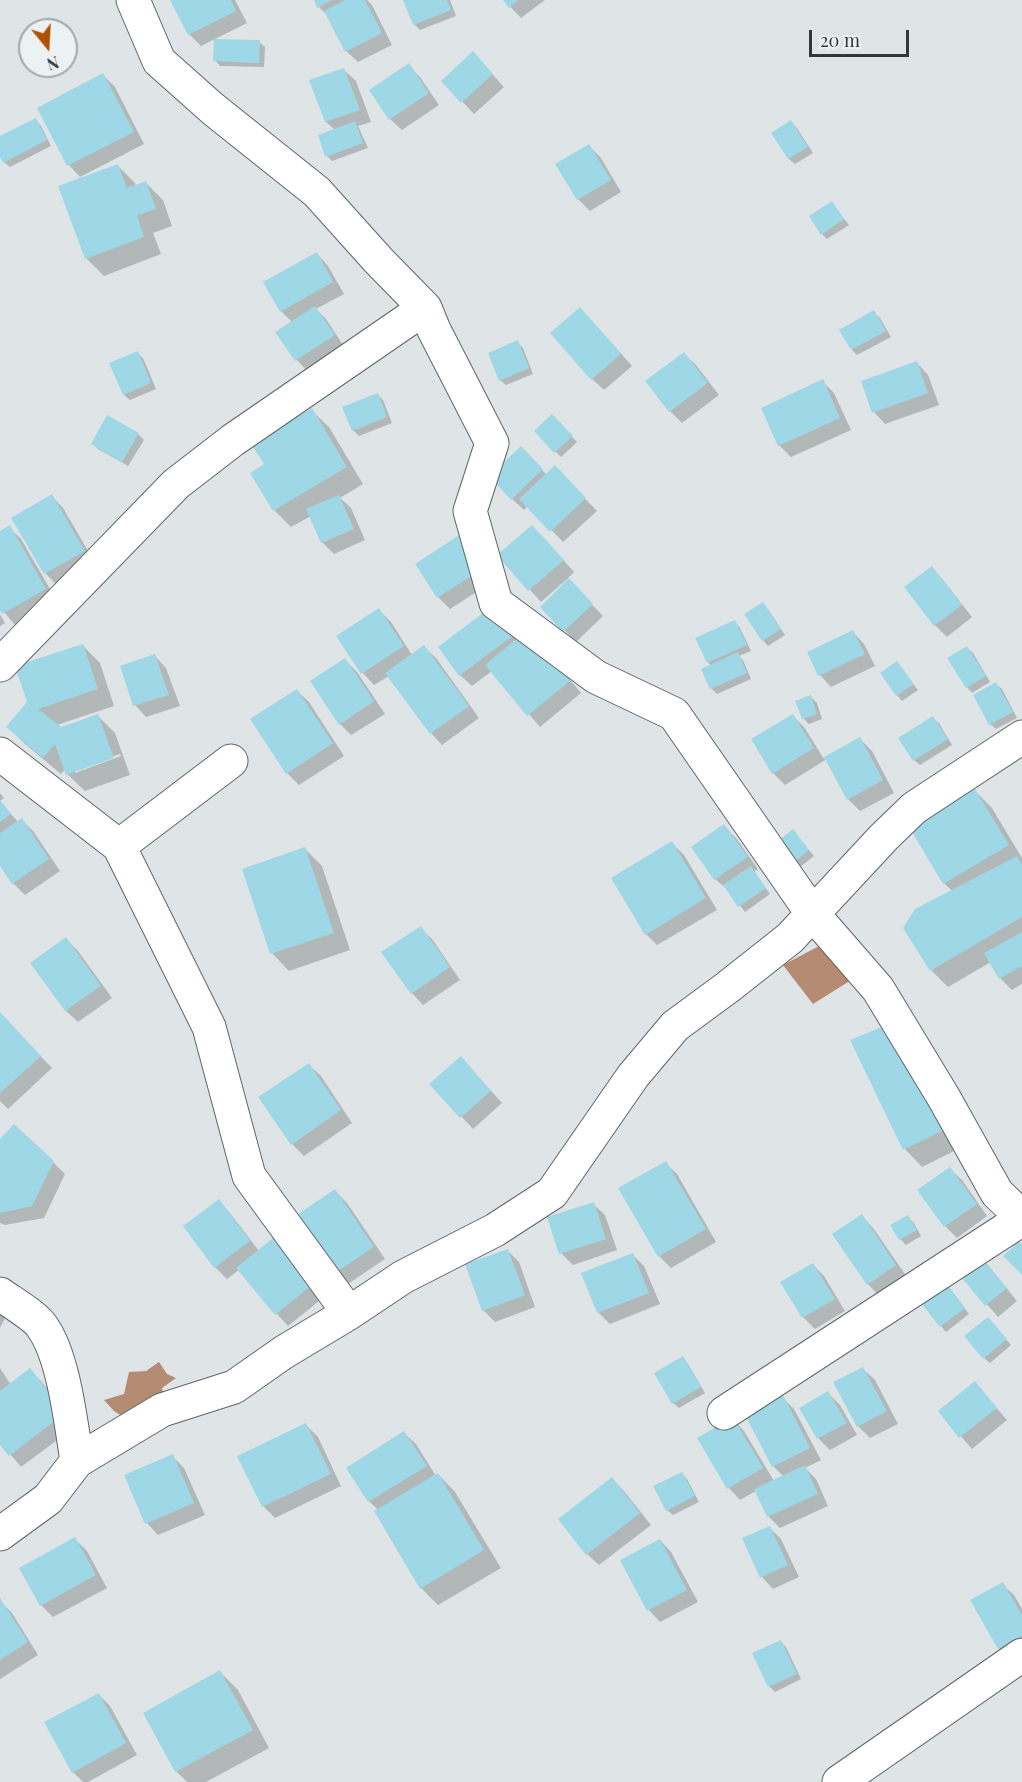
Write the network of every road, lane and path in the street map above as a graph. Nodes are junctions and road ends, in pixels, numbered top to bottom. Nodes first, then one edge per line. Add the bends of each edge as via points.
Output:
1 (133, 0) edge
2 (425, 308) junction
3 (0, 665) edge
4 (1022, 737) edge
5 (0, 754) edge
6 (231, 761) dead end
7 (119, 846) junction
8 (812, 913) junction
9 (1022, 1218) edge
10 (0, 1294) edge
11 (349, 1313) junction
12 (724, 1413) dead end
13 (77, 1461) junction
14 (0, 1534) edge
15 (1022, 1655) edge
16 (839, 1782) edge

1 - 2 street via 159,61 213,110 317,192
2 - 3 street via 233,440 176,484
2 - 8 street via 492,442 470,511 496,603 596,676 674,714
4 - 8 street via 914,808
5 - 7 street
6 - 7 street
7 - 11 street via 209,1027 249,1176
8 - 9 street via 878,989 997,1193
8 - 11 street via 790,938 675,1026 633,1076 552,1193 495,1230 403,1277
9 - 12 street
10 - 13 street via 42,1325 51,1342 68,1405
11 - 13 street via 234,1387 162,1410
13 - 14 street via 48,1499
15 - 16 street

